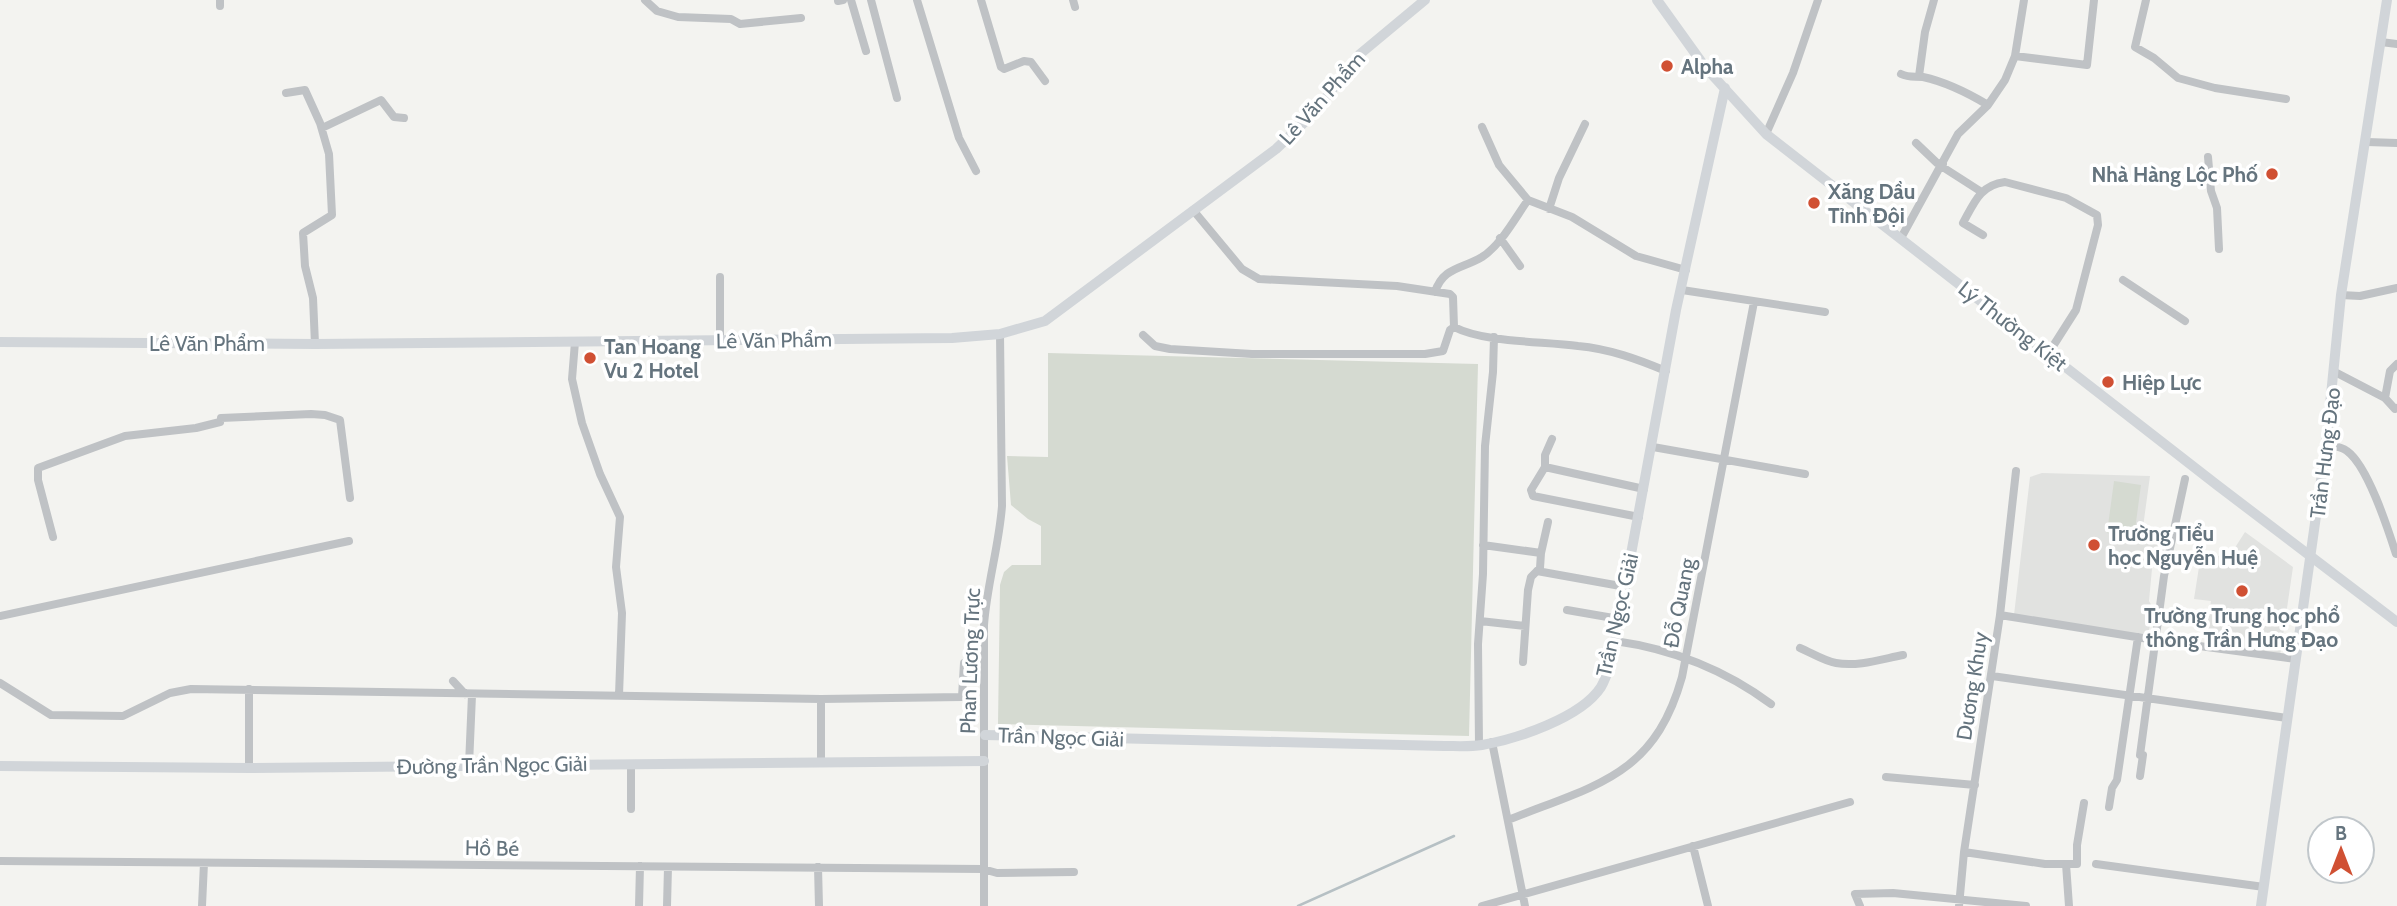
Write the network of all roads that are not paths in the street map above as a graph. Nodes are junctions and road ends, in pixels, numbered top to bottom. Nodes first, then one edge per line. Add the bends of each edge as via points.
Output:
1 (645, 0) edge
2 (850, 0) edge
3 (871, 0) edge
4 (917, 0) edge
5 (981, 0) edge
6 (1425, 0) edge
7 (1657, 0) edge
8 (1818, 0) edge
9 (1934, 0) edge
10 (2024, 0) edge
11 (2094, 0) edge
12 (2146, 0) edge
13 (2387, 0) edge
14 (801, 18) dead end
15 (2381, 43) junction
16 (2397, 44) edge
17 (866, 51) dead end
18 (2015, 55) junction
19 (1901, 75) dead end
20 (1919, 76) junction
21 (1045, 81) dead end
22 (1725, 88) junction
23 (286, 93) dead end
24 (897, 98) dead end
25 (2286, 99) dead end
26 (1988, 105) junction
27 (404, 118) dead end
28 (1585, 124) dead end
29 (321, 128) junction
30 (1482, 128) dead end
31 (1766, 134) junction
32 (2367, 142) junction
33 (1916, 143) dead end
34 (2397, 144) edge
35 (2208, 157) dead end
36 (1942, 165) junction
37 (976, 171) dead end
38 (1980, 191) junction
39 (1528, 200) junction
40 (1549, 209) junction
41 (1194, 210) junction
42 (1983, 235) dead end
43 (1500, 238) junction
44 (1901, 238) junction
45 (2219, 249) dead end
46 (1520, 266) dead end
47 (1686, 270) junction
48 (720, 277) dead end
49 (2123, 280) dead end
50 (2397, 288) edge
51 (1682, 290) junction
52 (1435, 292) junction
53 (2341, 295) junction
54 (1754, 302) junction
55 (1825, 312) dead end
56 (2185, 321) dead end
57 (1454, 327) junction
58 (1000, 334) junction
59 (1143, 335) dead end
60 (1494, 337) junction
61 (720, 340) junction
62 (0, 342) edge
63 (575, 342) junction
64 (315, 344) junction
65 (2048, 354) junction
66 (2397, 364) edge
67 (1666, 371) junction
68 (2335, 372) junction
69 (2385, 398) junction
70 (2396, 410) edge
71 (1552, 439) dead end
72 (2326, 445) junction
73 (1653, 447) junction
74 (1725, 461) junction
75 (1545, 467) junction
76 (2016, 471) dead end
77 (1805, 474) dead end
78 (2185, 480) dead end
79 (1644, 488) junction
80 (350, 498) dead end
81 (1639, 517) junction
82 (1548, 522) dead end
83 (54, 537) dead end
84 (349, 541) dead end
85 (1483, 545) junction
86 (1541, 553) junction
87 (2396, 554) edge
88 (2311, 558) junction
89 (1537, 571) junction
90 (1626, 587) junction
91 (1567, 610) dead end
92 (2000, 615) junction
93 (0, 616) edge
94 (1619, 619) junction
95 (1480, 621) junction
96 (2397, 622) edge
97 (1525, 626) junction
98 (2138, 638) junction
99 (2155, 640) junction
100 (1615, 641) junction
101 (1800, 648) dead end
102 (1903, 655) dead end
103 (1686, 657) junction
104 (2297, 659) junction
105 (984, 662) junction
106 (1523, 662) dead end
107 (1992, 676) junction
108 (453, 681) dead end
109 (0, 683) edge
110 (249, 689) junction
111 (468, 695) junction
112 (620, 695) junction
113 (2129, 696) junction
114 (2148, 698) junction
115 (821, 699) junction
116 (1771, 704) dead end
117 (2287, 718) junction
118 (985, 735) junction
119 (1492, 742) junction
120 (1479, 745) junction
121 (821, 761) junction
122 (984, 761) junction
123 (631, 764) junction
124 (469, 765) junction
125 (0, 766) edge
126 (249, 768) junction
127 (2140, 776) dead end
128 (1886, 777) dead end
129 (1975, 785) junction
130 (1850, 802) dead end
131 (2084, 803) dead end
132 (2109, 807) dead end
133 (631, 809) dead end
134 (1508, 820) junction
135 (1693, 846) junction
136 (1964, 852) junction
137 (0, 861) edge
138 (204, 863) junction
139 (2066, 864) junction
140 (2096, 864) dead end
141 (640, 866) junction
142 (668, 867) junction
143 (818, 867) junction
144 (983, 869) junction
145 (1074, 872) dead end
146 (2264, 887) junction
147 (1522, 893) junction
148 (1959, 904) edge
149 (202, 906) edge
150 (639, 906) edge
151 (667, 906) edge
152 (819, 906) edge
153 (984, 906) edge
154 (1482, 906) edge
155 (1525, 906) edge
156 (1708, 906) edge
157 (1860, 906) edge
158 (2026, 906) edge
159 (2069, 906) edge
160 (2261, 906) edge

1 - 14 street via 657,11 678,17 731,19 740,24
2 - 17 street
3 - 24 street
4 - 37 street via 959,138
5 - 21 street via 1002,67 1028,61
6 - 41 street, Lê Văn Phẩm via 1360,54 1314,113 1276,149
7 - 22 street, Lý Thường Kiệt
8 - 31 street
9 - 20 street
10 - 18 street
11 - 18 street via 2087,65
12 - 25 street via 2135,47 2178,78
13 - 15 street, Trần Hưng Đạo
15 - 16 street
15 - 32 street, Trần Hưng Đạo
18 - 26 street
19 - 20 street
20 - 26 street
22 - 31 street, Lý Thường Kiệt
22 - 47 street, Trần Ngọc Giải
23 - 29 street via 304,90
26 - 36 street via 1958,135
27 - 29 street via 394,117 381,100
28 - 40 street
29 - 64 street via 329,154 334,209 327,220 303,233
30 - 39 street via 1499,164
31 - 44 street, Lý Thường Kiệt
32 - 34 street
32 - 53 street, Trần Hưng Đạo
33 - 36 street
35 - 45 street
36 - 38 street
36 - 44 street
38 - 42 street via 1963,223
38 - 65 street via 2005,182 2066,198 2097,215 2076,310
39 - 40 street
39 - 43 street
40 - 47 street via 1580,221 1636,256
41 - 52 street via 1242,269 1259,279
41 - 58 street, Lê Văn Phẩm via 1045,321
43 - 46 street
43 - 52 street via 1484,256 1443,275
44 - 65 street, Lý Thường Kiệt
47 - 51 street, Trần Ngọc Giải
48 - 61 street
49 - 56 street
50 - 53 street
51 - 54 street
51 - 67 street, Trần Ngọc Giải
52 - 57 street via 1451,295
53 - 68 street, Trần Hưng Đạo
54 - 55 street
54 - 74 street, Đỗ Quang
57 - 59 street via 1443,351 1425,354 1170,349 1155,346
57 - 60 street
58 - 61 street, Lê Văn Phẩm
58 - 105 street, Phan Lương Trực via 1002,494 1000,531 986,598
60 - 67 street via 1599,348
60 - 85 street
61 - 63 street, Lê Văn Phẩm
62 - 64 street, Lê Văn Phẩm
63 - 64 street, Lê Văn Phẩm
63 - 112 street via 572,379 582,423 620,517 616,567 622,613
65 - 88 street, Lý Thường Kiệt
66 - 69 street via 2390,371
67 - 73 street, Trần Ngọc Giải
68 - 69 street
68 - 72 street, Trần Hưng Đạo
69 - 70 street
71 - 75 street
72 - 87 street via 2346,450 2360,467 2380,506
72 - 88 street, Trần Hưng Đạo
73 - 74 street
73 - 79 street, Trần Ngọc Giải
74 - 77 street
74 - 103 street, Đỗ Quang
75 - 79 street
75 - 81 street via 1534,482 1533,495
76 - 92 street, Dương Khuy
78 - 99 street
79 - 81 street, Trần Ngọc Giải
80 - 83 street via 341,420 311,414 221,420 196,428 125,436 38,468
81 - 90 street, Trần Ngọc Giải
82 - 86 street
84 - 93 street
85 - 86 street
85 - 95 street
86 - 89 street
88 - 96 street, Lý Thường Kiệt
88 - 104 street, Trần Hưng Đạo
89 - 90 street
89 - 97 street via 1530,583
90 - 94 street, Trần Ngọc Giải
91 - 94 street
92 - 98 street
92 - 107 street, Dương Khuy
94 - 100 street, Trần Ngọc Giải
95 - 97 street
95 - 120 street
97 - 106 street
98 - 99 street
98 - 113 street
99 - 104 street
99 - 114 street
100 - 103 street
100 - 119 street, Trần Ngọc Giải via 1606,676 1590,699 1553,722
101 - 102 street via 1842,664
103 - 116 street
103 - 134 street, Đỗ Quang via 1669,716 1637,759 1600,782
104 - 117 street, Trần Hưng Đạo
105 - 115 street via 964,663 962,697
105 - 118 street, Phan Lương Trực
107 - 113 street
107 - 129 street, Dương Khuy
108 - 111 street
109 - 110 street via 51,715 123,716 170,693
110 - 111 street
110 - 126 street
111 - 112 street
111 - 124 street
112 - 115 street
113 - 114 street
113 - 132 street
114 - 117 street
114 - 127 street
115 - 121 street
117 - 146 street, Trần Hưng Đạo
118 - 120 street, Trần Ngọc Giải
118 - 122 street, Phan Lương Trực
119 - 120 street, Trần Ngọc Giải
119 - 134 street
121 - 122 street, Đường Trần Ngọc Giải
121 - 123 street, Đường Trần Ngọc Giải
122 - 144 street, Phan Lương Trực
123 - 124 street, Đường Trần Ngọc Giải
123 - 133 street
124 - 126 street, Đường Trần Ngọc Giải
125 - 126 street, Đường Trần Ngọc Giải
128 - 129 street
129 - 136 street, Dương Khuy
130 - 135 street
131 - 139 street via 2077,864
134 - 147 street
135 - 147 street
135 - 156 street
136 - 139 street
136 - 148 street, Dương Khuy
137 - 138 street, Hồ Bé
138 - 141 street, Hồ Bé
138 - 149 street
139 - 159 street
140 - 146 street
141 - 142 street, Hồ Bé
141 - 150 street
142 - 143 street, Hồ Bé
142 - 151 street
143 - 144 street, Hồ Bé
143 - 152 street
144 - 145 street, Hồ Bé via 997,873
144 - 153 street, Phan Lương Trực
146 - 160 street, Trần Hưng Đạo
147 - 154 street
147 - 155 street
148 - 157 street via 1893,893 1855,894
148 - 158 street

